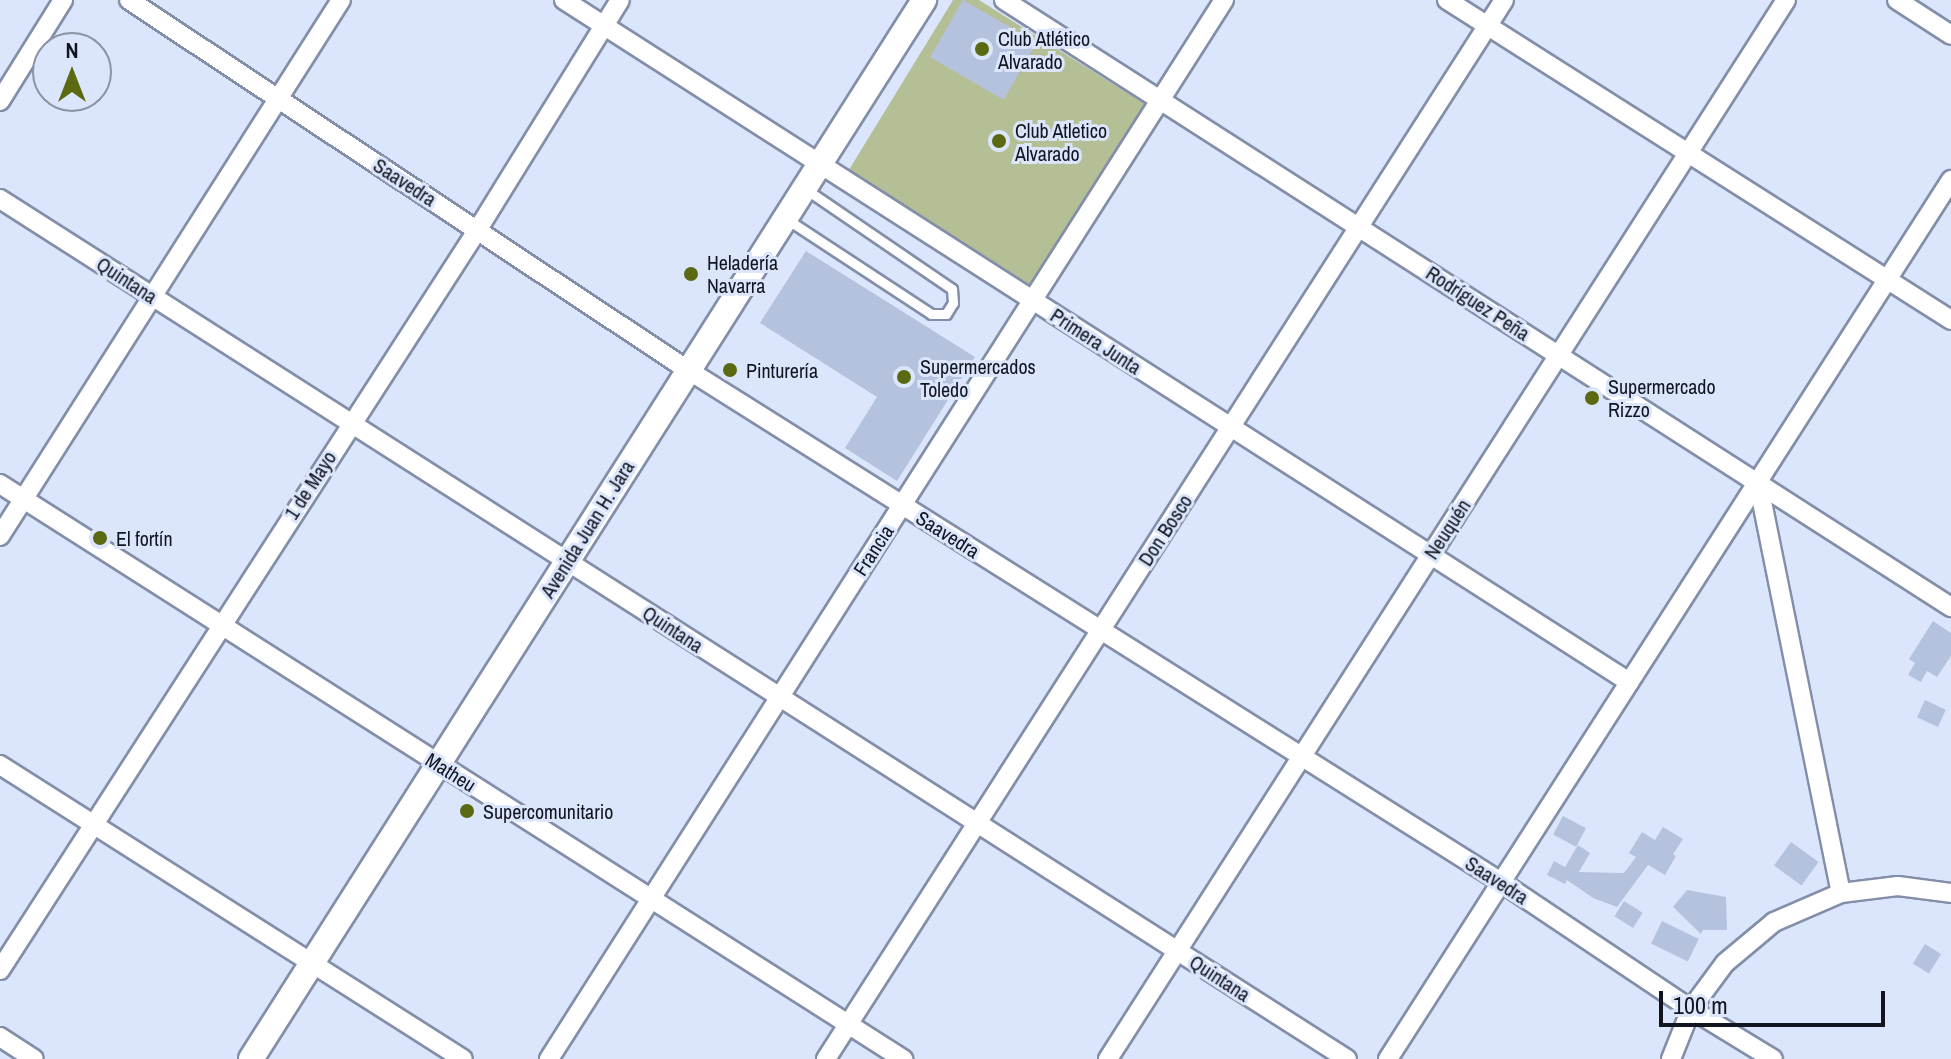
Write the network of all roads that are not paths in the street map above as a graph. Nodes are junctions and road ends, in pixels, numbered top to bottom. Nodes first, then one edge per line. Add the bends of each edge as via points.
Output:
1 (63, 0) edge
2 (129, 0) edge
3 (341, 0) edge
4 (564, 0) edge
5 (620, 0) edge
6 (924, 0) edge
7 (1004, 0) edge
8 (1224, 0) edge
9 (1447, 0) edge
10 (1504, 0) edge
11 (1786, 0) edge
12 (1897, 0) edge
13 (603, 26) junction
14 (1487, 26) junction
15 (1951, 35) edge
16 (277, 99) junction
17 (1160, 100) junction
18 (0, 101) edge
19 (1688, 153) junction
20 (820, 164) junction
21 (1951, 180) edge
22 (804, 188) junction
23 (0, 199) edge
24 (785, 218) junction
25 (1358, 227) junction
26 (478, 229) junction
27 (1887, 279) junction
28 (153, 297) junction
29 (1033, 300) junction
30 (1951, 320) edge
31 (1559, 355) junction
32 (688, 370) junction
33 (350, 422) junction
34 (1230, 427) junction
35 (1758, 482) junction
36 (0, 484) edge
37 (24, 499) junction
38 (902, 505) junction
39 (0, 536) edge
40 (1431, 555) junction
41 (567, 561) junction
42 (1950, 604) edge
43 (220, 625) junction
44 (1100, 630) junction
45 (1629, 682) junction
46 (780, 697) junction
47 (1302, 756) junction
48 (439, 764) junction
49 (0, 765) edge
50 (977, 823) junction
51 (93, 824) junction
52 (1501, 882) junction
53 (1841, 893) junction
54 (1951, 893) edge
55 (651, 899) junction
56 (1178, 951) junction
57 (312, 963) junction
58 (0, 970) edge
59 (1691, 1009) junction
60 (848, 1024) junction
61 (0, 1037) edge
62 (34, 1059) edge
63 (251, 1059) edge
64 (463, 1059) edge
65 (549, 1059) edge
66 (826, 1059) edge
67 (903, 1059) edge
68 (1108, 1059) edge
69 (1347, 1059) edge
70 (1388, 1059) edge
71 (1671, 1059) edge
72 (1773, 1059) edge

1 - 18 street
2 - 16 street, Saavedra
3 - 16 street
4 - 13 street, Primera Junta
5 - 13 street, 1 de Mayo
6 - 20 main road, Avenida Juan H. Jara
7 - 17 street, Rodríguez Peña
8 - 17 street, Francia
9 - 14 street
10 - 14 street, Don Bosco
11 - 19 street, Neuquén
12 - 15 street
13 - 20 street, Primera Junta
13 - 26 street, 1 de Mayo
14 - 19 street
14 - 25 street, Don Bosco
16 - 26 street, Saavedra
16 - 28 street
17 - 25 street, Rodríguez Peña
17 - 29 street, Francia
19 - 27 street
19 - 31 street, Neuquén
20 - 22 main road, Avenida Juan H. Jara
20 - 29 street, Primera Junta
21 - 27 street
22 - 24 main road, Avenida Juan H. Jara
22 - 24 lane via 952,289 953,303 946,314 931,314
23 - 28 street, Quintana
24 - 32 main road, Avenida Juan H. Jara
25 - 31 street, Rodríguez Peña
25 - 34 street, Don Bosco
26 - 32 street, Saavedra
26 - 33 street, 1 de Mayo
27 - 30 street
27 - 35 street
28 - 33 street, Quintana
28 - 37 street
29 - 34 street, Primera Junta
29 - 38 street, Francia
31 - 35 street, Rodríguez Peña
31 - 40 street, Neuquén
32 - 38 street, Saavedra
32 - 41 main road, Avenida Juan H. Jara
33 - 41 street, Quintana
33 - 43 street, 1 de Mayo
34 - 40 street, Primera Junta
34 - 44 street, Don Bosco
35 - 42 street, Rodríguez Peña
35 - 45 street
35 - 53 street
36 - 37 street, Matheu
37 - 39 street
37 - 43 street, Matheu
38 - 44 street, Saavedra
38 - 46 street, Francia
40 - 45 street, Primera Junta
40 - 47 street, Neuquén
41 - 46 street, Quintana
41 - 48 main road, Avenida Juan H. Jara
43 - 48 street, Matheu
43 - 51 street, 1 de Mayo
44 - 47 street, Saavedra
44 - 50 street, Don Bosco
45 - 52 street
46 - 50 street, Quintana
46 - 55 street, Francia
47 - 52 street, Saavedra
47 - 56 street, Neuquén
48 - 55 street, Matheu
48 - 57 main road, Avenida Juan H. Jara
49 - 51 street
50 - 56 street, Quintana
50 - 60 street, Don Bosco
51 - 57 street
51 - 58 street, 1 de Mayo
52 - 59 street, Saavedra
52 - 70 street
53 - 54 street via 1898,886
53 - 59 street via 1774,922 1725,963
55 - 60 street, Matheu
55 - 65 street, Francia
56 - 68 street, Neuquén
56 - 69 street, Quintana
57 - 63 main road, Avenida Juan H. Jara
57 - 64 street
59 - 71 street
59 - 72 street, Saavedra
60 - 66 street, Don Bosco
60 - 67 street, Matheu
61 - 62 street

